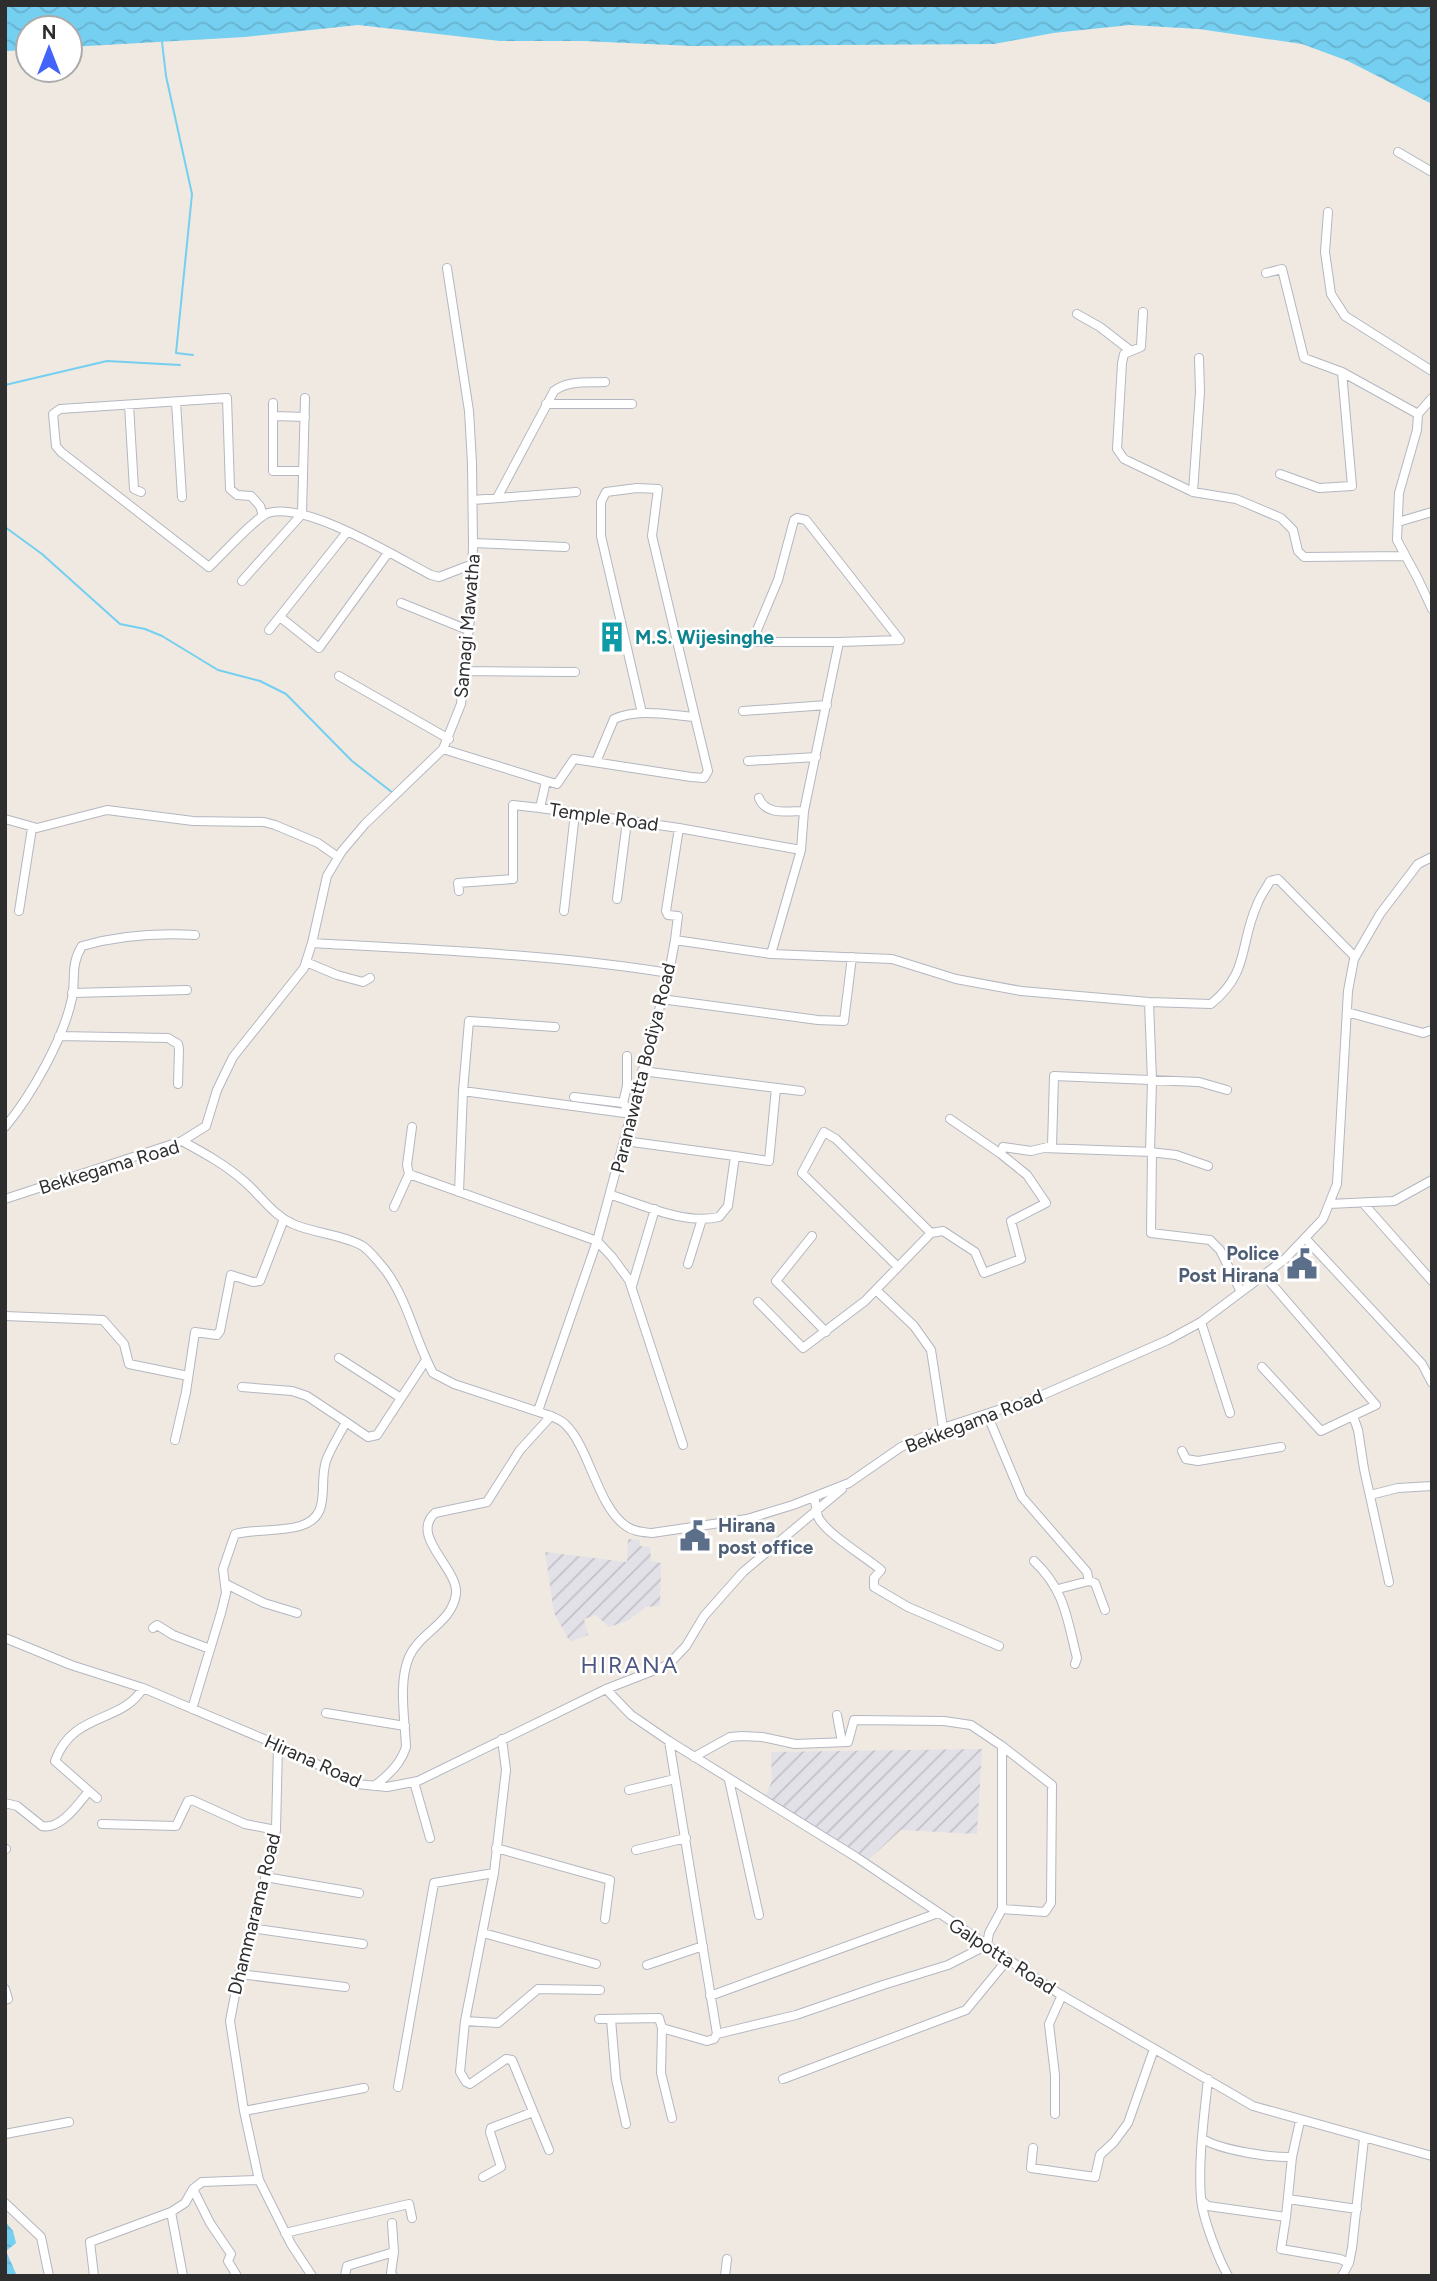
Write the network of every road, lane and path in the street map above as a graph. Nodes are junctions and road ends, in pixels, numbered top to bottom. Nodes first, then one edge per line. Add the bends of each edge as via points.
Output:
1 (1398, 152) dead end
2 (1432, 172) edge
3 (1328, 212) dead end
4 (447, 268) dead end
5 (1266, 273) dead end
6 (1143, 312) dead end
7 (1077, 314) dead end
8 (1131, 351) junction
9 (1199, 358) dead end
10 (1432, 371) edge
11 (1342, 372) junction
12 (604, 382) dead end
13 (305, 398) dead end
14 (1432, 398) edge
15 (176, 402) junction
16 (273, 403) dead end
17 (546, 404) junction
18 (632, 404) dead end
19 (129, 405) junction
20 (1418, 414) junction
21 (274, 416) junction
22 (305, 417) junction
23 (303, 471) junction
24 (1280, 474) dead end
25 (141, 492) dead end
26 (576, 492) dead end
27 (1193, 492) junction
28 (183, 498) dead end
29 (497, 498) junction
30 (473, 500) junction
31 (1432, 512) edge
32 (302, 514) junction
33 (263, 516) junction
34 (1398, 522) junction
35 (347, 532) junction
36 (473, 543) junction
37 (565, 547) dead end
38 (388, 553) junction
39 (1405, 555) junction
40 (473, 565) junction
41 (242, 581) dead end
42 (401, 603) dead end
43 (1432, 609) edge
44 (280, 617) junction
45 (270, 630) dead end
46 (468, 630) junction
47 (839, 642) junction
48 (466, 671) junction
49 (575, 672) dead end
50 (339, 676) dead end
51 (827, 705) junction
52 (743, 711) dead end
53 (642, 713) junction
54 (695, 717) junction
55 (449, 739) junction
56 (443, 749) junction
57 (816, 757) junction
58 (748, 761) dead end
59 (596, 762) junction
60 (546, 781) junction
61 (759, 798) dead end
62 (540, 808) junction
63 (804, 811) junction
64 (575, 813) junction
65 (5, 819) edge
66 (627, 821) junction
67 (32, 828) junction
68 (679, 828) junction
69 (801, 850) junction
70 (338, 857) junction
71 (1432, 857) edge
72 (459, 891) dead end
73 (617, 899) dead end
74 (19, 911) dead end
75 (564, 911) dead end
76 (195, 935) dead end
77 (675, 940) junction
78 (312, 943) junction
79 (771, 954) junction
80 (852, 957) junction
81 (1355, 957) junction
82 (306, 962) junction
83 (668, 973) junction
84 (369, 978) dead end
85 (187, 990) dead end
86 (72, 993) junction
87 (661, 999) junction
88 (1149, 1002) junction
89 (1347, 1012) junction
90 (555, 1027) dead end
91 (1432, 1030) edge
92 (58, 1036) junction
93 (627, 1056) dead end
94 (642, 1071) junction
95 (1152, 1080) junction
96 (178, 1084) dead end
97 (776, 1088) junction
98 (1227, 1090) dead end
99 (463, 1091) junction
100 (801, 1091) dead end
101 (574, 1097) dead end
102 (623, 1103) junction
103 (632, 1114) junction
104 (950, 1119) dead end
105 (5, 1127) edge
106 (412, 1127) dead end
107 (182, 1141) junction
108 (625, 1141) junction
109 (1044, 1148) junction
110 (1152, 1153) junction
111 (1001, 1154) junction
112 (735, 1156) junction
113 (1208, 1166) dead end
114 (409, 1174) junction
115 (1432, 1180) edge
116 (459, 1192) junction
117 (611, 1195) junction
118 (5, 1199) edge
119 (1363, 1203) junction
120 (1329, 1204) junction
121 (394, 1207) dead end
122 (655, 1209) junction
123 (284, 1219) junction
124 (702, 1219) junction
125 (931, 1233) junction
126 (812, 1236) dead end
127 (1305, 1238) junction
128 (597, 1241) junction
129 (688, 1264) dead end
130 (898, 1267) junction
131 (1264, 1275) junction
132 (1432, 1281) edge
133 (632, 1288) junction
134 (876, 1290) junction
135 (1241, 1292) junction
136 (758, 1302) dead end
137 (5, 1316) edge
138 (1201, 1322) junction
139 (826, 1332) junction
140 (339, 1358) dead end
141 (426, 1360) junction
142 (1262, 1367) dead end
143 (188, 1376) junction
144 (1432, 1383) edge
145 (242, 1387) dead end
146 (401, 1398) junction
147 (538, 1411) junction
148 (1230, 1413) dead end
149 (987, 1414) junction
150 (551, 1416) junction
151 (1353, 1416) junction
152 (346, 1422) junction
153 (943, 1429) junction
154 (175, 1440) dead end
155 (683, 1445) dead end
156 (1282, 1447) dead end
157 (1182, 1451) dead end
158 (849, 1483) junction
159 (1432, 1486) edge
160 (1370, 1495) junction
161 (814, 1497) junction
162 (817, 1510) junction
163 (1034, 1561) dead end
164 (1089, 1581) junction
165 (1389, 1582) dead end
166 (226, 1584) junction
167 (1058, 1589) junction
168 (1105, 1610) dead end
169 (297, 1614) dead end
170 (152, 1628) dead end
171 (5, 1637) edge
172 (999, 1646) dead end
173 (210, 1649) junction
174 (1075, 1664) dead end
175 (143, 1688) junction
176 (606, 1689) junction
177 (192, 1709) junction
178 (326, 1713) dead end
179 (837, 1715) dead end
180 (405, 1726) junction
181 (502, 1739) junction
182 (668, 1741) junction
183 (842, 1742) junction
184 (278, 1745) junction
185 (1002, 1746) junction
186 (694, 1757) junction
187 (675, 1779) junction
188 (729, 1780) junction
189 (414, 1782) junction
190 (374, 1786) junction
191 (629, 1790) dead end
192 (89, 1791) junction
193 (97, 1798) dead end
194 (5, 1803) edge
195 (102, 1824) dead end
196 (276, 1830) junction
197 (430, 1838) dead end
198 (686, 1838) junction
199 (496, 1848) junction
200 (636, 1850) dead end
201 (494, 1873) junction
202 (265, 1877) junction
203 (359, 1893) dead end
204 (1002, 1909) junction
205 (938, 1913) junction
206 (759, 1915) dead end
207 (605, 1919) dead end
208 (251, 1928) junction
209 (483, 1933) junction
210 (363, 1944) dead end
211 (987, 1945) junction
212 (703, 1947) junction
213 (1008, 1959) junction
214 (596, 1964) dead end
215 (647, 1965) dead end
216 (239, 1973) junction
217 (345, 1987) dead end
218 (5, 1989) edge
219 (600, 1990) dead end
220 (1062, 1995) junction
221 (710, 1996) junction
222 (5, 2000) edge
223 (599, 2019) dead end
224 (611, 2019) junction
225 (465, 2021) junction
226 (662, 2028) junction
227 (717, 2034) junction
228 (1154, 2049) junction
229 (783, 2079) dead end
230 (1208, 2079) junction
231 (398, 2087) dead end
232 (363, 2088) dead end
233 (244, 2111) junction
234 (533, 2112) junction
235 (1055, 2114) dead end
236 (672, 2118) dead end
237 (1300, 2121) junction
238 (69, 2122) dead end
239 (626, 2124) dead end
240 (5, 2134) edge
241 (1202, 2139) junction
242 (1364, 2139) junction
243 (1033, 2148) dead end
244 (549, 2150) dead end
245 (1432, 2156) edge
246 (1292, 2157) junction
247 (483, 2177) dead end
248 (259, 2180) junction
249 (193, 2189) junction
250 (1288, 2199) junction
251 (1201, 2200) junction
252 (5, 2203) edge
253 (1357, 2209) junction
254 (171, 2212) junction
255 (1286, 2217) junction
256 (412, 2218) dead end
257 (392, 2223) dead end
258 (285, 2232) junction
259 (394, 2252) junction
260 (727, 2259) dead end
261 (1349, 2263) junction
262 (49, 2276) edge
263 (94, 2276) edge
264 (183, 2276) edge
265 (237, 2276) edge
266 (312, 2276) edge
267 (345, 2276) edge
268 (393, 2276) edge
269 (725, 2276) edge
270 (1227, 2276) edge
271 (1342, 2276) edge

1 - 2 street
3 - 10 street via 1325,252 1331,294 1345,316
4 - 30 street, Samagi Mawatha via 468,411
5 - 11 street via 1282,269 1304,358
6 - 8 street via 1141,347
7 - 8 street
8 - 27 street via 1124,354 1122,363 1117,449 1124,460
9 - 27 street
11 - 20 street
11 - 24 street via 1352,486 1319,488
12 - 17 street via 562,385
13 - 22 street
14 - 20 street
15 - 19 street
15 - 28 street
15 - 33 street via 227,398 230,489 251,496
16 - 21 street
17 - 18 street
17 - 29 street
19 - 25 street via 134,489
19 - 33 street via 55,411 56,446 209,567
20 - 34 street via 1399,493
21 - 22 street
21 - 23 street via 273,471
22 - 23 street
23 - 32 street
26 - 29 street
27 - 39 street via 1236,499 1281,518 1293,530 1304,557
29 - 30 street
30 - 36 street, Samagi Mawatha
31 - 34 street
32 - 33 street via 279,511
32 - 35 street
32 - 41 street
34 - 39 street via 1397,540
35 - 38 street
35 - 44 street
36 - 37 street
36 - 40 street, Samagi Mawatha
38 - 40 street via 439,577
38 - 44 street via 319,648
39 - 43 street
40 - 46 street, Samagi Mawatha
42 - 46 street
44 - 45 street
46 - 48 street, Samagi Mawatha
47 - 47 street via 900,640 806,520 797,517 752,642
47 - 51 street
48 - 49 street
48 - 55 street, Samagi Mawatha
50 - 55 street
51 - 52 street
51 - 57 street
53 - 54 street
53 - 54 street via 601,536 601,502 606,492 637,488 658,489 652,536
53 - 59 street via 614,719
54 - 59 street via 708,771 704,778
55 - 56 street, Samagi Mawatha
56 - 60 street, Temple Road
56 - 70 street, Samagi Mawatha via 365,824
57 - 58 street
57 - 63 street
59 - 60 street via 574,759 557,784
60 - 62 street, Temple Road
61 - 63 street via 771,810
62 - 64 street, Temple Road
62 - 72 street via 513,805 513,879 458,883
63 - 69 street
64 - 66 street, Temple Road
64 - 75 street
65 - 67 street
66 - 68 street, Temple Road
66 - 73 street
67 - 70 street via 107,810 193,821 264,822 318,843
67 - 74 street
68 - 69 street, Temple Road
68 - 77 street via 666,911 678,916
69 - 79 street
70 - 78 street, Samagi Mawatha via 327,876
71 - 81 street, Bekkegama Road via 1418,864
76 - 86 street via 82,946 74,958
77 - 79 street, Paranawatta Bodiya Road
77 - 83 street, Paranawatta Bodiya Road
78 - 82 street, Samagi Mawatha
78 - 83 street via 590,962
79 - 80 street, Paranawatta Bodiya Road
80 - 87 street via 844,1021
80 - 88 street, Paranawatta Bodiya Road via 892,959 956,979 1021,991
81 - 88 street, Paranawatta Bodiya Road via 1278,879 1270,881 1256,905 1241,965 1226,992 1211,1004
81 - 89 street, Bekkegama Road
82 - 84 street via 363,982
82 - 107 street, Samagi Mawatha via 233,1057 206,1126
83 - 87 street, Paranawatta Bodiya Road
85 - 86 street
86 - 92 street
87 - 94 street, Paranawatta Bodiya Road
88 - 95 street
89 - 91 street via 1423,1033
89 - 120 street, Bekkegama Road via 1337,1184
90 - 99 street via 469,1021
92 - 96 street via 168,1038 178,1044
92 - 105 street via 43,1070
93 - 102 street
94 - 97 street
94 - 103 street, Paranawatta Bodiya Road
95 - 98 street via 1199,1082
95 - 109 street via 1054,1076 1052,1146
95 - 110 street
97 - 100 street
97 - 112 street via 769,1161
99 - 103 street
99 - 116 street
101 - 102 street
102 - 103 street
103 - 108 street, Paranawatta Bodiya Road
104 - 111 street
106 - 114 street
107 - 118 street, Bekkegama Road
107 - 123 street, Bekkegama Road via 244,1182
108 - 112 street
108 - 117 street, Paranawatta Bodiya Road
109 - 110 street
109 - 111 street via 1003,1147
110 - 113 street
110 - 135 street via 1151,1233 1210,1240
111 - 125 street via 1027,1175 1046,1203 1011,1221 1021,1259 984,1273 975,1252 943,1231
112 - 124 street via 728,1206 719,1217
114 - 116 street
114 - 121 street
115 - 119 street via 1394,1201
116 - 128 street
117 - 122 street
117 - 128 street, Paranawatta Bodiya Road
119 - 120 street
119 - 132 street
120 - 127 street, Bekkegama Road via 1323,1219
122 - 124 street
122 - 133 street
123 - 141 street, Bekkegama Road via 365,1247 402,1296
123 - 143 street via 260,1281 231,1275 220,1331 217,1335 195,1332
124 - 129 street
125 - 130 street
125 - 130 street via 824,1132 802,1172
126 - 139 street via 776,1281
127 - 131 street, Bekkegama Road
127 - 144 street via 1422,1364
128 - 133 street
128 - 147 street, Paranawatta Bodiya Road
130 - 134 street
131 - 135 street, Bekkegama Road
131 - 151 street via 1376,1405
133 - 155 street
134 - 139 street
134 - 153 street via 914,1326 931,1350
135 - 138 street, Bekkegama Road
136 - 139 street via 803,1348
137 - 143 street via 103,1320 124,1344 128,1364
138 - 148 street
138 - 149 street, Bekkegama Road via 1038,1397
140 - 146 street
141 - 146 street
141 - 147 street, Bekkegama Road via 433,1373 454,1384
142 - 151 street via 1321,1431
143 - 154 street
145 - 152 street via 300,1394
146 - 152 street via 373,1438
147 - 150 street, Bekkegama Road
149 - 153 street, Bekkegama Road
149 - 164 street via 1022,1497 1087,1572
150 - 161 street, Bekkegama Road via 565,1423 576,1440 612,1511 625,1526 637,1531 652,1533 747,1519
150 - 180 street, Hirana Road via 520,1450 486,1502 429,1518 430,1539 457,1588 449,1614 410,1654 403,1675
151 - 160 street
152 - 166 street via 326,1462 318,1514 296,1527 234,1534 223,1569
153 - 158 street, Bekkegama Road via 901,1447
156 - 157 street via 1198,1461 1186,1459
158 - 161 street, Bekkegama Road
158 - 162 street
159 - 160 street
160 - 165 street
161 - 162 street
162 - 172 street via 842,1541 881,1570 874,1587 884,1595
162 - 176 street via 727,1589 668,1665
163 - 167 street
164 - 167 street
164 - 168 street via 1095,1583
166 - 169 street
166 - 173 street
167 - 174 street
170 - 173 street via 157,1625
171 - 175 street, Hirana Road
173 - 177 street
175 - 177 street, Hirana Road
175 - 192 street via 132,1702 68,1737 58,1753 55,1761
176 - 181 street
176 - 182 street, Galpotta Road via 631,1715
177 - 184 street, Hirana Road
178 - 180 street
179 - 183 street
180 - 190 street, Hirana Road via 403,1757
181 - 189 street
181 - 199 street via 506,1770
182 - 186 street, Galpotta Road
182 - 187 street
183 - 185 street via 848,1742 854,1720 944,1721 971,1725
183 - 186 street via 794,1744 730,1737
184 - 190 street, Hirana Road via 357,1784
184 - 196 street, Dhammarama Road
185 - 204 street
185 - 204 street via 1052,1785 1051,1903 1045,1912
186 - 188 street, Galpotta Road
187 - 191 street
187 - 198 street
188 - 205 street, Galpotta Road
188 - 206 street
189 - 190 street
189 - 197 street
192 - 193 street
192 - 194 street via 47,1828 17,1806
195 - 196 street via 176,1826 192,1800 245,1824
196 - 202 street, Dhammarama Road
198 - 200 street
198 - 212 street
199 - 201 street
199 - 207 street via 610,1880
201 - 209 street
201 - 231 street via 434,1883
202 - 203 street
202 - 208 street, Dhammarama Road
204 - 211 street
205 - 211 street, Galpotta Road
205 - 221 street
208 - 210 street
208 - 216 street, Dhammarama Road
209 - 214 street
209 - 225 street
211 - 213 street, Galpotta Road
211 - 227 street via 948,1965 796,2015
212 - 215 street
212 - 221 street
213 - 220 street, Galpotta Road
213 - 229 street via 966,2010
216 - 217 street
216 - 233 street, Dhammarama Road via 230,2021
218 - 222 street
219 - 225 street via 538,1989 498,2022
220 - 228 street, Galpotta Road
220 - 235 street via 1049,2024
221 - 227 street
223 - 224 street
224 - 226 street via 659,2018
224 - 239 street via 616,2079
225 - 234 street via 460,2072 466,2082 475,2082 506,2059 512,2060
226 - 227 street via 707,2041
226 - 236 street via 661,2073
228 - 230 street, Galpotta Road
228 - 243 street via 1128,2123 1100,2155 1095,2178 1031,2168
230 - 237 street, Galpotta Road via 1253,2106
230 - 241 street
232 - 233 street
233 - 248 street, Dhammarama Road
234 - 244 street
234 - 247 street via 491,2128 501,2167
237 - 242 street, Galpotta Road
237 - 246 street
238 - 240 street
241 - 246 street via 1245,2152
241 - 251 street
242 - 245 street, Galpotta Road
242 - 253 street
246 - 250 street
248 - 249 street via 202,2182
248 - 258 street, Dhammarama Road
249 - 254 street via 185,2203
249 - 265 street via 231,2254 228,2261
250 - 253 street
250 - 255 street
251 - 255 street via 1208,2206
251 - 270 street
252 - 262 street via 41,2237
253 - 261 street
254 - 263 street via 90,2242
254 - 264 street
255 - 261 street via 1282,2249
256 - 258 street via 409,2204
257 - 259 street
258 - 266 street, Dhammarama Road
259 - 267 street via 347,2266
259 - 268 street
260 - 269 street
261 - 271 street

